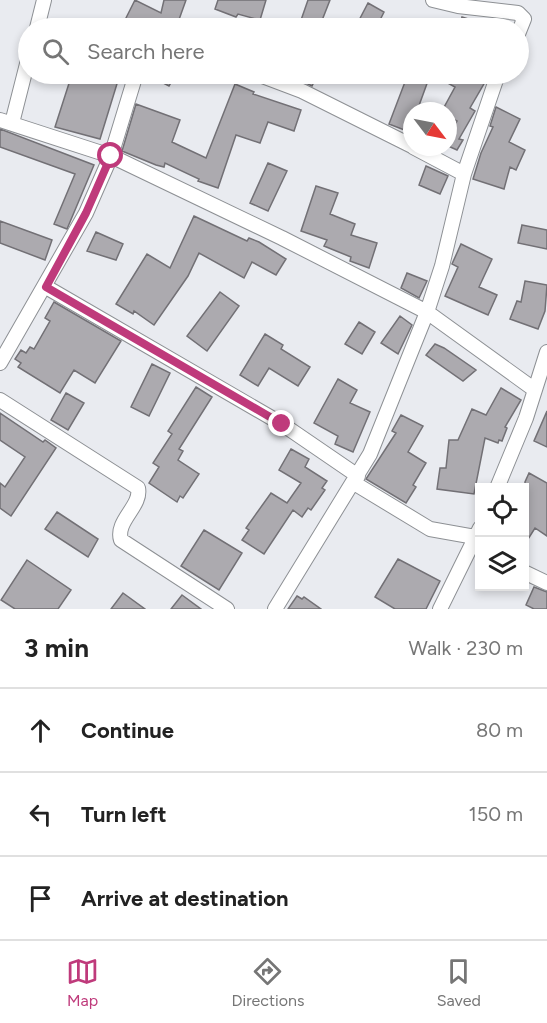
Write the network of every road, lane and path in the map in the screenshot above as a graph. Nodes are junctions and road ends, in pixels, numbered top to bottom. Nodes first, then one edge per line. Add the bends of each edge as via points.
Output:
1 (44, 0) edge
2 (433, 0) edge
3 (40, 18) edge
4 (523, 18) edge
5 (19, 84) edge
6 (133, 84) edge
7 (283, 84) edge
8 (495, 84) edge
9 (6, 122) edge
10 (403, 142) edge
11 (111, 156) junction
12 (430, 156) edge
13 (464, 174) junction
14 (46, 287) junction
15 (427, 312) junction
16 (547, 352) edge
17 (0, 363) edge
18 (535, 390) junction
19 (0, 400) edge
20 (356, 479) junction
21 (499, 483) edge
22 (475, 535) edge
23 (477, 537) edge
24 (529, 574) edge
25 (547, 583) edge
26 (227, 609) edge
27 (275, 609) edge
28 (440, 609) edge

1 - 3 street
2 - 4 street via 518,13
5 - 9 street
6 - 11 street
7 - 10 street
8 - 13 street
9 - 11 street
11 - 14 street
11 - 15 street
12 - 13 street
13 - 15 street
14 - 17 street
14 - 20 street via 282,424
15 - 18 street
15 - 20 street via 370,454
16 - 18 street
18 - 21 street
19 - 26 street via 138,488 137,499 120,532 121,540
20 - 22 street via 430,529
20 - 27 street
23 - 28 street
24 - 25 street

